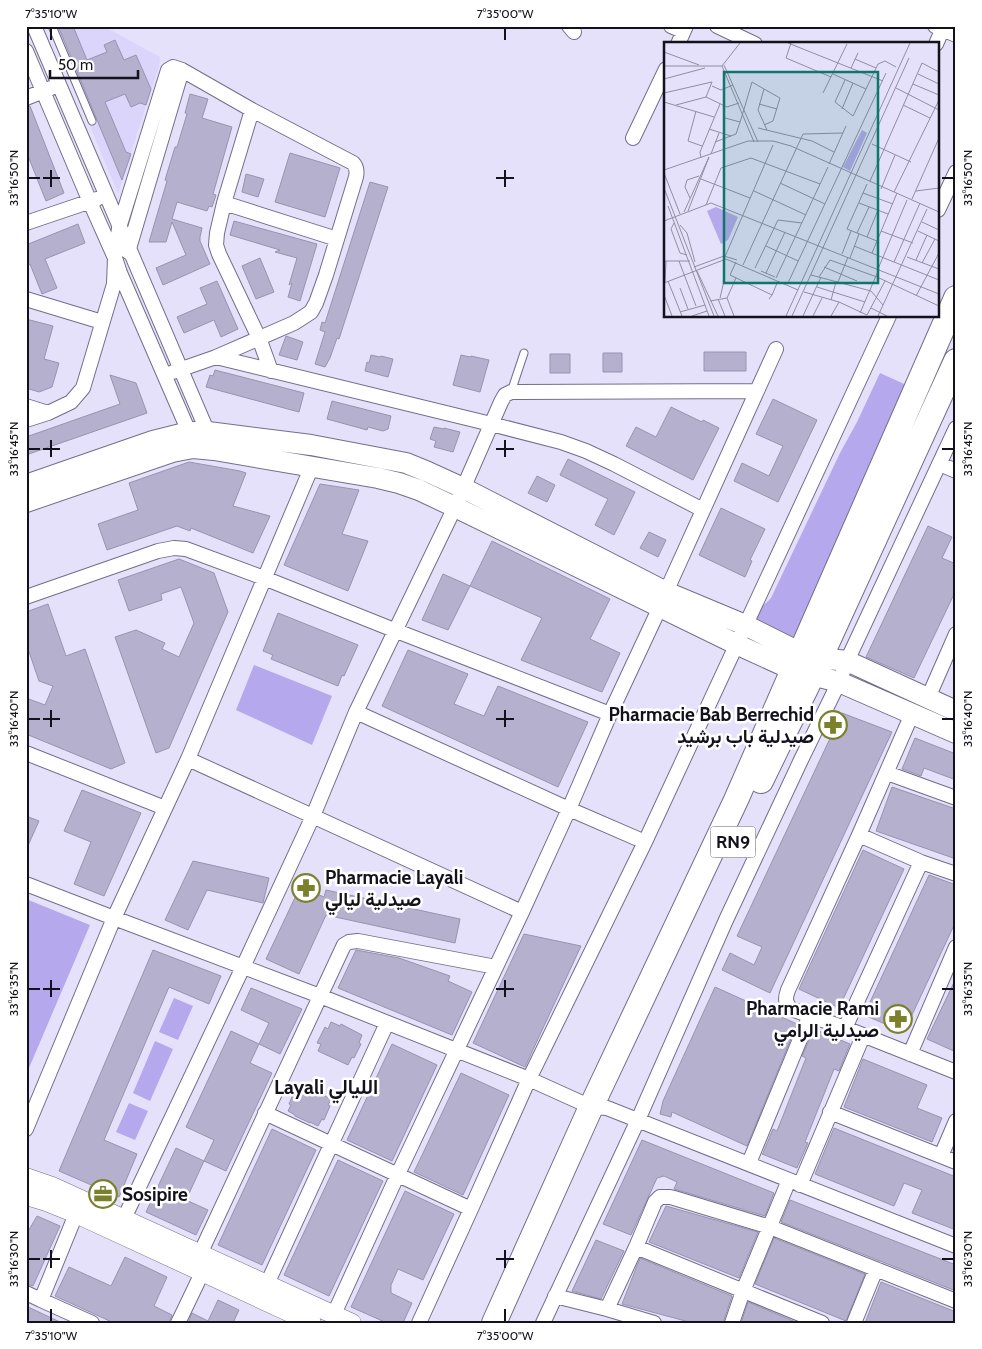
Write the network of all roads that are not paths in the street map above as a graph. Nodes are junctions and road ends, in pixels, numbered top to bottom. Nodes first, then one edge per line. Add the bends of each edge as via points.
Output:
1 (34, 26) edge
2 (52, 26) edge
3 (717, 26) edge
4 (940, 27) edge
5 (956, 34) edge
6 (751, 42) edge
7 (936, 42) edge
8 (26, 51) edge
9 (182, 70) junction
10 (664, 73) edge
11 (78, 88) junction
12 (61, 90) junction
13 (44, 91) junction
14 (26, 98) edge
15 (252, 110) junction
16 (92, 121) dead end
17 (633, 138) dead end
18 (956, 172) edge
19 (107, 196) junction
20 (90, 202) junction
21 (224, 203) junction
22 (940, 206) edge
23 (26, 223) edge
24 (119, 228) junction
25 (336, 239) junction
26 (129, 250) junction
27 (115, 258) junction
28 (117, 278) junction
29 (956, 298) edge
30 (26, 299) edge
31 (887, 318) edge
32 (102, 322) junction
33 (259, 338) junction
34 (776, 349) dead end
35 (524, 353) dead end
36 (216, 357) junction
37 (956, 361) edge
38 (180, 369) junction
39 (271, 370) junction
40 (165, 375) junction
41 (757, 391) junction
42 (511, 392) junction
43 (26, 406) edge
44 (48, 412) junction
45 (26, 420) edge
46 (491, 424) junction
47 (956, 428) edge
48 (201, 441) junction
49 (940, 464) junction
50 (312, 466) junction
51 (956, 471) edge
52 (26, 485) edge
53 (463, 488) junction
54 (26, 502) edge
55 (455, 507) junction
56 (703, 510) junction
57 (264, 578) junction
58 (26, 597) edge
59 (663, 599) junction
60 (744, 625) junction
61 (394, 630) junction
62 (956, 634) edge
63 (736, 644) junction
64 (847, 661) junction
65 (807, 664) junction
66 (839, 682) junction
67 (928, 698) junction
68 (956, 710) edge
69 (356, 712) junction
70 (610, 714) junction
71 (912, 714) junction
72 (956, 733) edge
73 (26, 753) edge
74 (188, 759) junction
75 (887, 773) junction
76 (956, 798) edge
77 (165, 808) junction
78 (569, 809) junction
79 (312, 816) junction
80 (859, 835) junction
81 (644, 842) junction
82 (921, 862) junction
83 (956, 874) edge
84 (26, 884) edge
85 (522, 912) junction
86 (114, 918) junction
87 (956, 947) edge
88 (243, 967) junction
89 (496, 968) junction
90 (320, 996) junction
91 (810, 1015) junction
92 (388, 1023) junction
93 (845, 1028) junction
94 (863, 1036) junction
95 (456, 1051) junction
96 (910, 1054) junction
97 (956, 1072) edge
98 (529, 1080) junction
99 (599, 1107) junction
100 (830, 1112) junction
101 (265, 1113) junction
102 (638, 1120) junction
103 (956, 1121) edge
104 (26, 1129) edge
105 (332, 1144) junction
106 (941, 1156) junction
107 (956, 1162) edge
108 (749, 1164) junction
109 (398, 1174) junction
110 (26, 1177) edge
111 (794, 1182) junction
112 (26, 1196) edge
113 (471, 1209) junction
114 (76, 1214) junction
115 (121, 1226) junction
116 (770, 1227) junction
117 (956, 1246) edge
118 (636, 1248) junction
119 (200, 1254) junction
120 (876, 1270) junction
121 (202, 1273) junction
122 (267, 1284) junction
123 (743, 1291) junction
124 (26, 1293) edge
125 (555, 1296) junction
126 (40, 1300) junction
127 (956, 1301) edge
128 (334, 1314) junction
129 (612, 1315) edge
130 (76, 1319) edge
131 (92, 1323) edge
132 (178, 1323) edge
133 (312, 1323) edge
134 (352, 1323) edge
135 (419, 1323) edge
136 (494, 1323) edge
137 (511, 1323) edge
138 (543, 1323) edge
139 (654, 1323) edge
140 (732, 1323) edge
141 (822, 1323) edge
142 (854, 1323) edge

1 - 12 street
2 - 11 lane
3 - 6 street
4 - 5 street
4 - 7 street
8 - 13 street
9 - 15 street
9 - 24 street via 174,67 168,70
9 - 26 street
10 - 17 street
11 - 12 lane
11 - 16 lane
12 - 13 street
12 - 19 street
13 - 14 street
13 - 20 street
15 - 21 street
15 - 25 street via 355,165 356,177
18 - 22 street
19 - 20 street
19 - 24 street
20 - 23 street
20 - 27 street
21 - 25 street
21 - 33 street via 217,249
24 - 26 street
24 - 27 street
25 - 33 street via 311,312
26 - 28 street
26 - 38 street
27 - 28 street
28 - 32 street
28 - 40 street
29 - 65 highway, RN9
30 - 32 street
31 - 60 street
32 - 44 street via 83,388 71,402
33 - 36 street
33 - 39 street
34 - 41 street
35 - 42 lane
36 - 38 street
36 - 39 street
37 - 65 highway, RN9
38 - 40 street
38 - 48 street
39 - 46 street
40 - 48 street
41 - 42 street
41 - 56 street
42 - 46 street via 505,395
43 - 44 street
44 - 45 street
46 - 53 street
46 - 56 street via 586,451
47 - 49 street
48 - 50 main road
48 - 52 main road via 153,441
48 - 53 main road via 311,445 406,463
48 - 54 main road
49 - 51 street
49 - 64 street
50 - 55 main road via 399,483
50 - 57 street
53 - 55 street
53 - 59 main road
55 - 59 main road
55 - 61 street
56 - 59 street
57 - 58 street via 194,551 174,548
57 - 61 street
57 - 74 street
59 - 60 main road
59 - 63 main road
59 - 70 street
60 - 63 street
60 - 65 main road
61 - 69 street
61 - 70 street
62 - 67 street
63 - 65 main road
63 - 81 street
64 - 65 main road
64 - 66 street
64 - 67 main road
65 - 66 main road
65 - 99 highway, RN9 via 782,738
66 - 71 main road
66 - 102 street via 726,920
67 - 68 main road
69 - 78 street
69 - 79 street
70 - 78 street
71 - 72 main road
71 - 75 street
73 - 77 street
74 - 77 street
74 - 79 street
75 - 76 street
75 - 80 street
77 - 86 street
78 - 81 street
78 - 85 street
79 - 85 street
79 - 88 street
80 - 82 street
80 - 91 street via 786,996 791,1009
81 - 98 street
82 - 83 street
82 - 93 street
84 - 86 street
85 - 89 street
86 - 88 street
86 - 104 street
87 - 96 street
88 - 90 street
88 - 115 street
89 - 90 street via 358,941 349,942 342,948
89 - 95 street
90 - 92 street
90 - 101 street
91 - 93 street
91 - 108 street
92 - 95 street
92 - 105 street
93 - 94 street
94 - 96 street
94 - 100 street
95 - 98 street
95 - 109 street
96 - 97 street
98 - 99 street
98 - 113 street
99 - 102 street
99 - 136 highway, RN9
99 - 137 highway, RN9
100 - 106 street
100 - 111 street
101 - 105 street
101 - 119 street
102 - 108 street
102 - 125 street
103 - 106 street
105 - 109 street
105 - 122 street
106 - 107 street
108 - 111 street
109 - 113 street
109 - 128 street
110 - 115 street via 52,1186
111 - 116 street
111 - 117 street
112 - 114 street
113 - 135 street
114 - 115 street
114 - 126 street
115 - 119 street
115 - 121 street
116 - 118 street via 664,1196 653,1206
116 - 120 street
116 - 123 street
118 - 123 street
118 - 129 street
119 - 122 street
120 - 127 street
120 - 142 street
121 - 132 street
121 - 133 street
122 - 128 street
123 - 140 street
123 - 141 street
124 - 126 street
125 - 129 street
125 - 138 street
126 - 130 street
128 - 134 street
129 - 139 street
130 - 131 street

